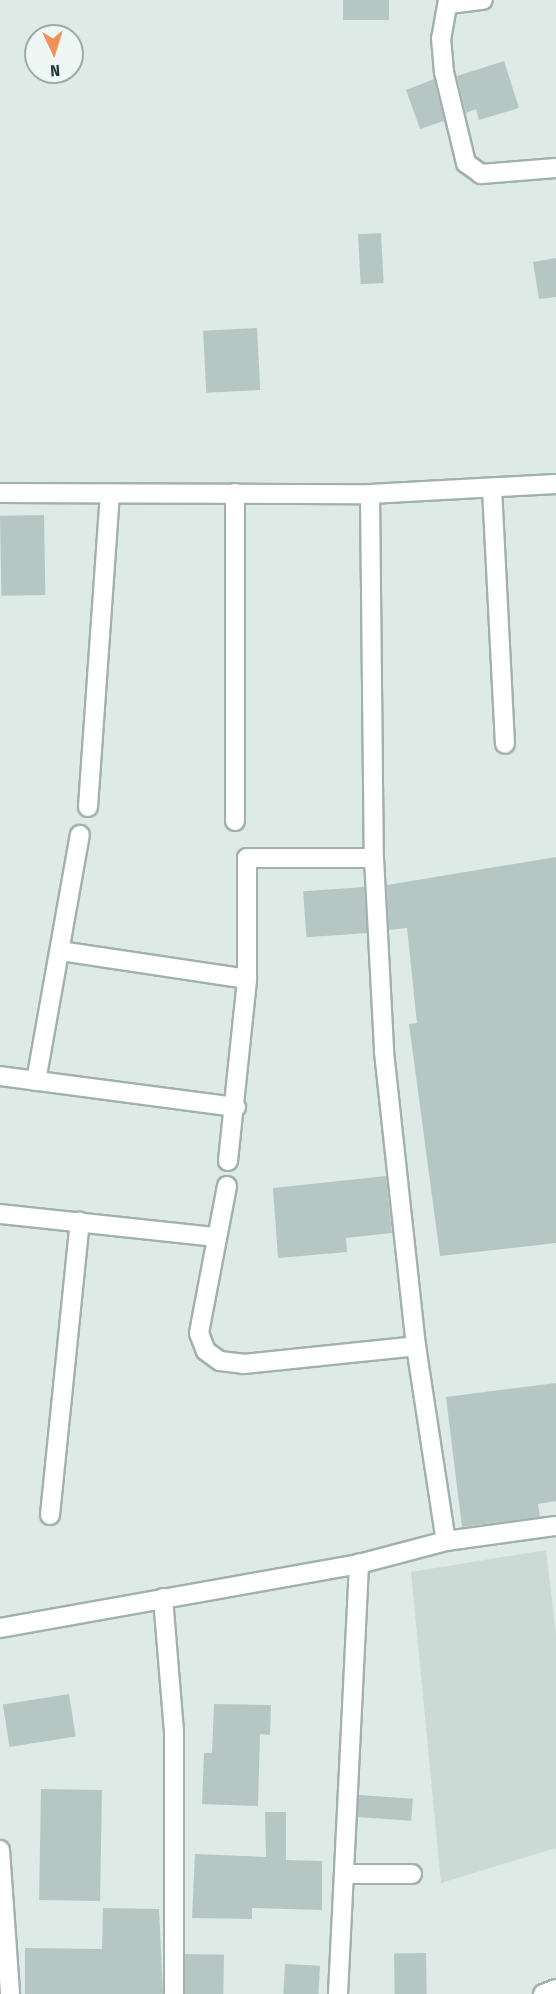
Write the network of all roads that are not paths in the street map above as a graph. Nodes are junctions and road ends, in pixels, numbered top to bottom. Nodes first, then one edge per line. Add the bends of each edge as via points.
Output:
1 (483, 0) edge
2 (448, 2) edge
3 (556, 168) edge
4 (556, 484) edge
5 (492, 488) junction
6 (0, 493) edge
7 (235, 493) junction
8 (110, 494) junction
9 (370, 494) junction
10 (505, 744) dead end
11 (88, 807) dead end
12 (235, 821) dead end
13 (80, 835) dead end
14 (374, 858) junction
15 (60, 951) junction
16 (247, 979) junction
17 (0, 1076) edge
18 (36, 1081) junction
19 (236, 1107) junction
20 (228, 1161) dead end
21 (226, 1185) dead end
22 (0, 1214) edge
23 (80, 1222) junction
24 (217, 1237) junction
25 (416, 1346) junction
26 (50, 1515) dead end
27 (556, 1526) edge
28 (446, 1541) junction
29 (359, 1564) junction
30 (163, 1598) junction
31 (0, 1628) edge
32 (0, 1850) edge
33 (344, 1874) junction
34 (412, 1874) dead end
35 (556, 1989) edge
36 (10, 1994) edge
37 (174, 1994) edge
38 (338, 1994) edge
39 (543, 1994) edge

1 - 2 street
2 - 3 street via 441,38 444,72 466,163 482,174
4 - 5 street
5 - 9 street
5 - 10 street
6 - 8 street
7 - 8 street
7 - 9 street
7 - 12 street
8 - 11 street
9 - 14 street
13 - 15 street
14 - 16 street via 247,858
14 - 25 street via 384,1052
15 - 16 street
15 - 18 street
16 - 19 street
17 - 18 street
18 - 19 street
19 - 20 street
21 - 24 street
22 - 23 street
23 - 24 street
23 - 26 street
24 - 25 street via 199,1333 206,1351 220,1361 243,1364
25 - 28 street
27 - 28 street
28 - 29 street
29 - 30 street
29 - 33 street
30 - 31 street
30 - 37 street via 174,1734
32 - 36 street
33 - 34 street
33 - 38 street
35 - 39 street

